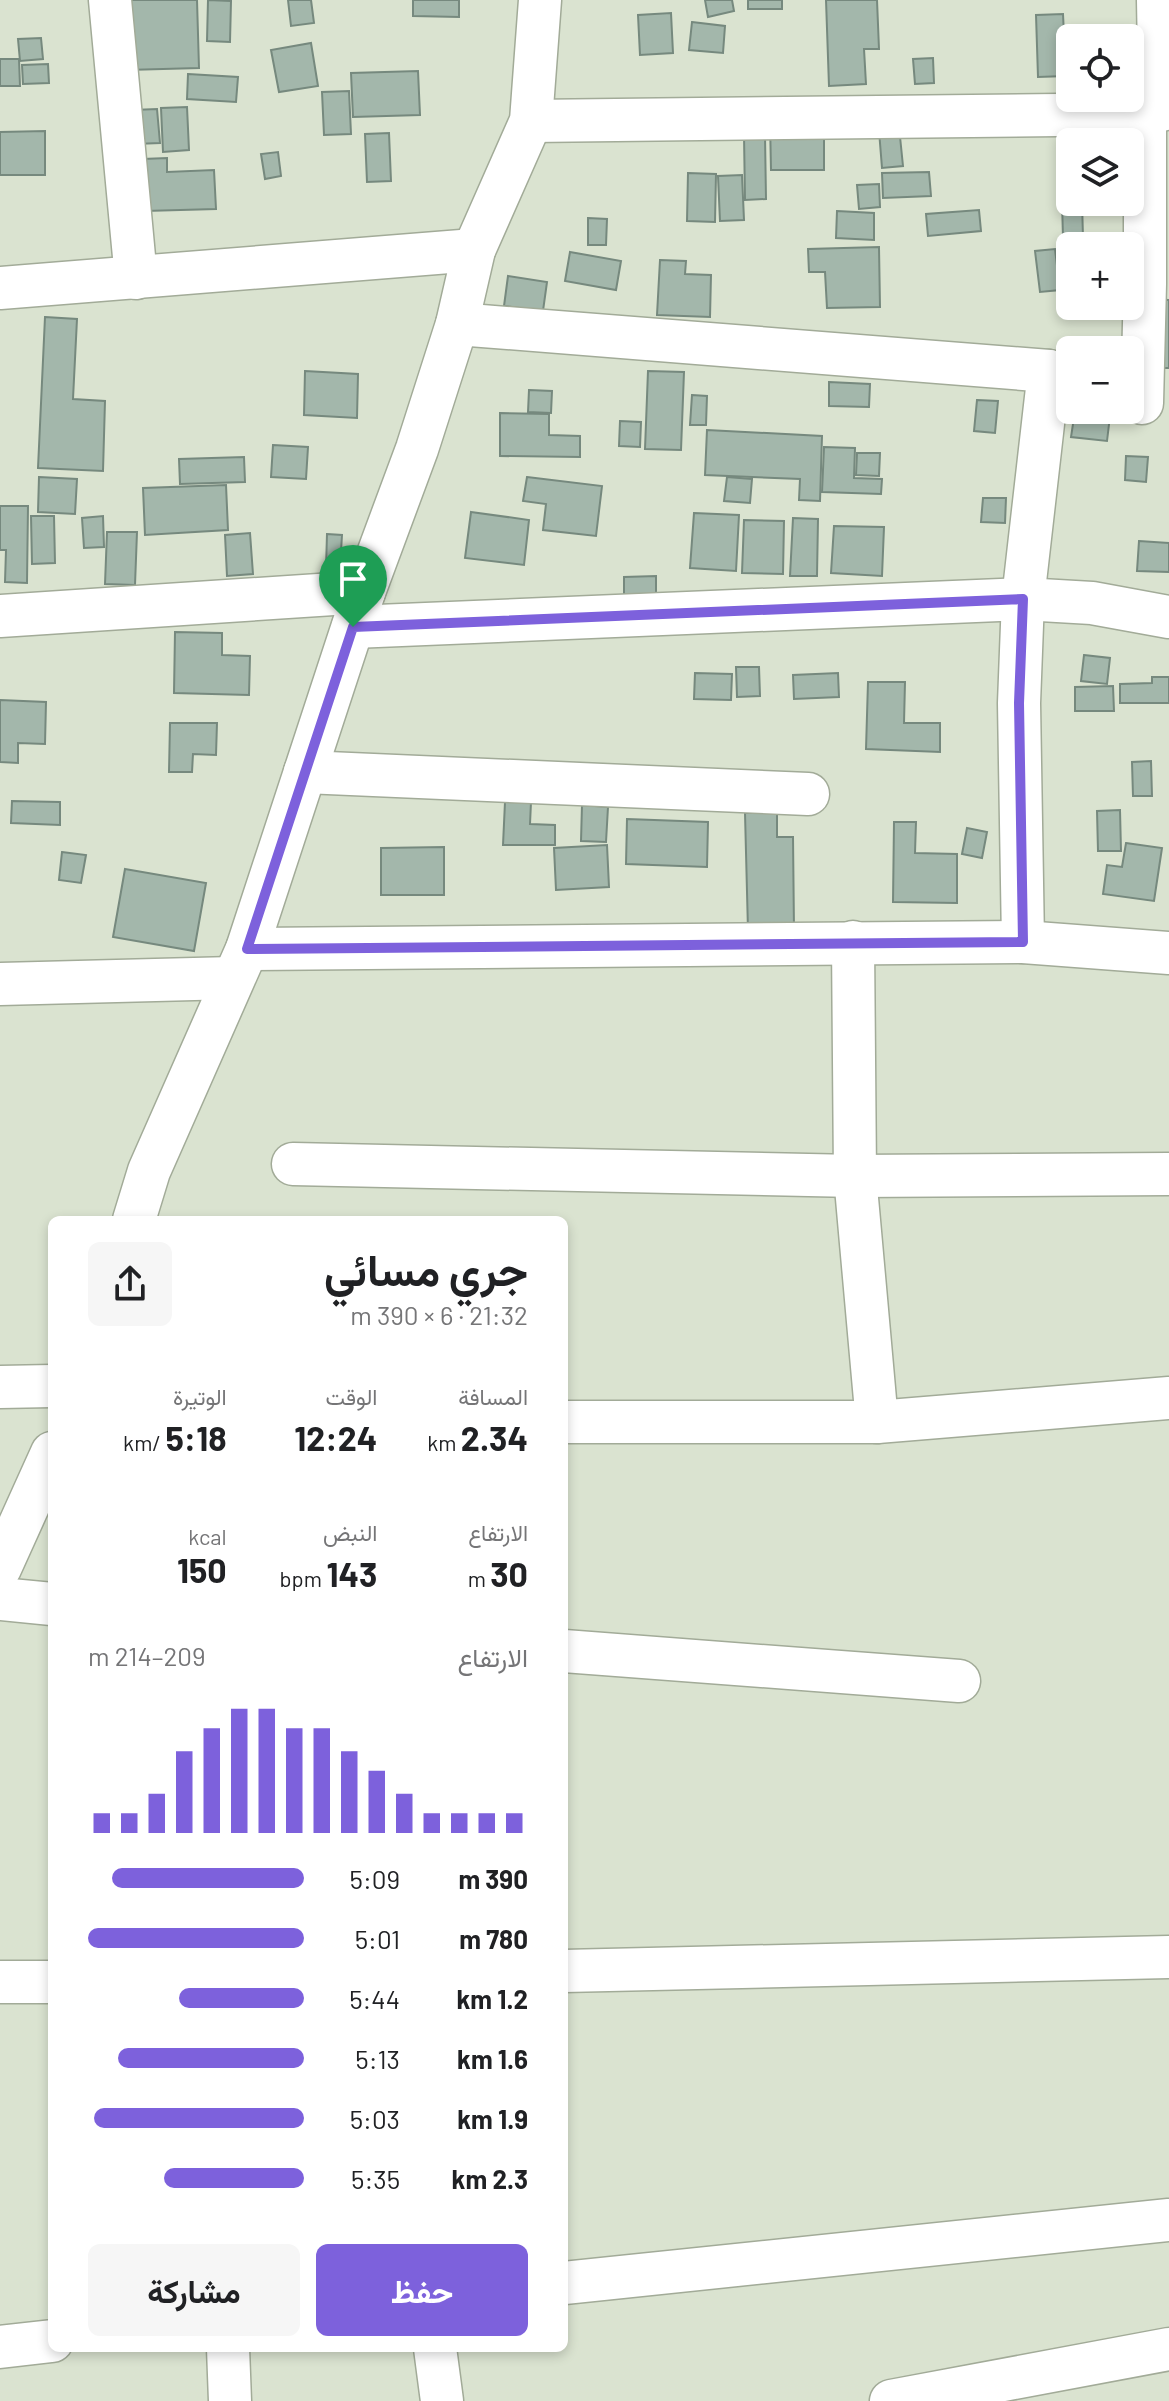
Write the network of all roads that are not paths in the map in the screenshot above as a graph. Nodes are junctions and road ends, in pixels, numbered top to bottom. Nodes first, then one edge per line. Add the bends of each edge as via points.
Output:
1 (110, 0) edge
2 (540, 0) edge
3 (1158, 0) edge
4 (1158, 111) edge
5 (531, 121) junction
6 (474, 250) junction
7 (136, 278) junction
8 (1157, 284) edge
9 (0, 288) edge
10 (457, 324) junction
11 (1056, 375) edge
12 (1056, 399) edge
13 (1147, 402) edge
14 (1023, 599) junction
15 (358, 610) junction
16 (0, 616) edge
17 (1169, 617) edge
18 (305, 772) junction
19 (808, 794) dead end
20 (853, 942) junction
21 (1023, 942) junction
22 (1169, 953) edge
23 (240, 964) junction
24 (0, 984) edge
25 (293, 1164) dead end
26 (1169, 1174) edge
27 (855, 1176) junction
28 (135, 1216) edge
29 (48, 1386) edge
30 (0, 1387) edge
31 (1169, 1398) edge
32 (568, 1422) edge
33 (877, 1422) junction
34 (48, 1462) edge
35 (0, 1568) edge
36 (0, 1599) edge
37 (48, 1604) edge
38 (568, 1651) edge
39 (959, 1681) dead end
40 (1169, 1957) edge
41 (568, 1971) edge
42 (0, 1982) edge
43 (48, 1982) edge
44 (1169, 2220) edge
45 (568, 2283) edge
46 (48, 2341) edge
47 (0, 2347) edge
48 (1169, 2349) edge
49 (228, 2352) edge
50 (436, 2352) edge
51 (230, 2401) edge
52 (442, 2401) edge
53 (891, 2401) edge

1 - 7 street
2 - 5 street
3 - 4 street
4 - 5 street
4 - 8 street
5 - 6 street
6 - 7 street
6 - 10 street
7 - 9 street
8 - 13 street
10 - 11 street
10 - 15 street
12 - 14 street
14 - 15 street
14 - 17 street via 1092,603
14 - 21 street
15 - 16 street
15 - 18 street
18 - 19 street
18 - 23 street
20 - 21 street
20 - 23 street
20 - 27 street
21 - 22 street
23 - 24 street
23 - 28 street via 149,1171
25 - 27 street
26 - 27 street
27 - 33 street
29 - 30 street
31 - 33 street
32 - 33 street
34 - 35 street
36 - 37 street
38 - 39 street
40 - 41 street
42 - 43 street
44 - 45 street
46 - 47 street
48 - 53 street
49 - 51 street
50 - 52 street

